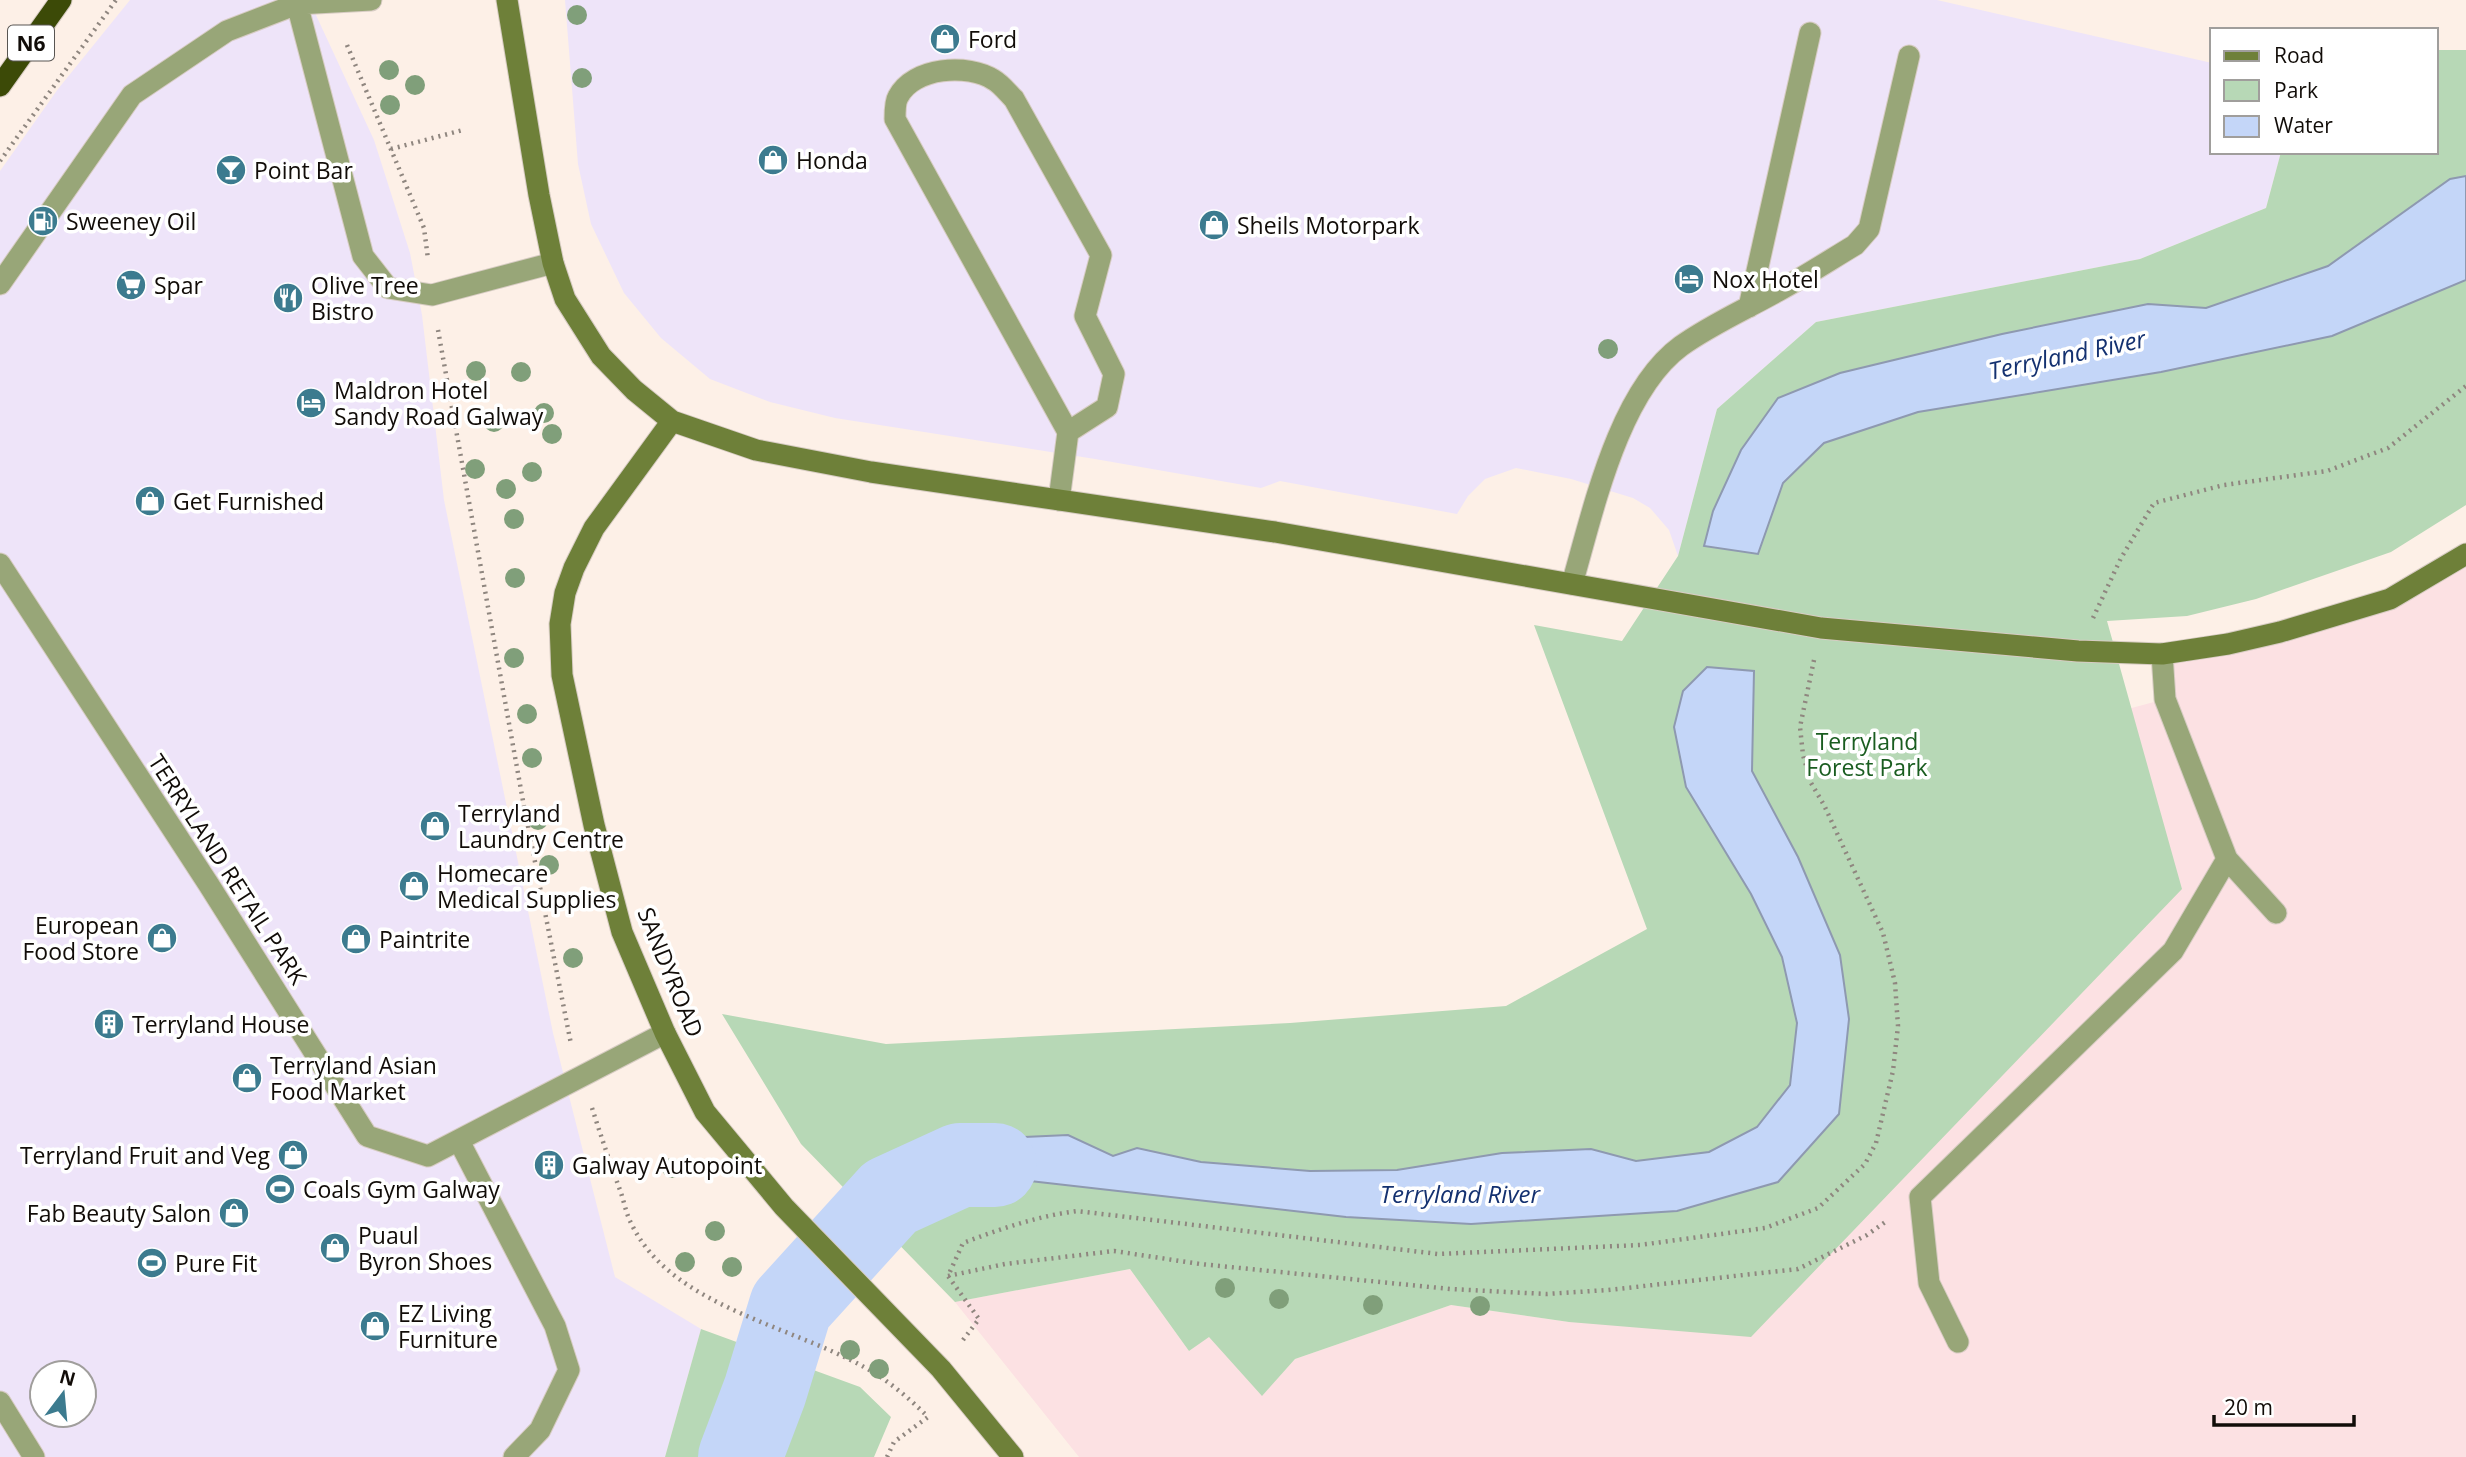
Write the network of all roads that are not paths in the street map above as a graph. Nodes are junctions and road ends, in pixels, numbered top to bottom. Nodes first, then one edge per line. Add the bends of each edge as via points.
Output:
1 (61, 0) edge
2 (371, 0) edge
3 (507, 0) edge
4 (297, 4) junction
5 (1810, 33) dead end
6 (1909, 56) dead end
7 (0, 86) edge
8 (553, 262) junction
9 (0, 284) edge
10 (1749, 307) junction
11 (672, 421) junction
12 (1068, 432) junction
13 (1059, 500) junction
14 (2466, 554) edge
15 (0, 564) edge
16 (1572, 584) junction
17 (2162, 654) junction
18 (2227, 859) junction
19 (2276, 913) dead end
20 (665, 1033) junction
21 (459, 1141) junction
22 (1958, 1342) dead end
23 (0, 1402) edge
24 (34, 1457) edge
25 (514, 1457) edge
26 (1013, 1457) edge

1 - 7 highway, N6
2 - 4 lane
3 - 8 street
4 - 8 lane via 363,256 388,288 432,295
4 - 9 lane via 227,31 132,94
5 - 10 lane
6 - 10 lane via 1869,229 1856,245
8 - 11 street via 565,299 601,356
10 - 16 lane via 1679,347 1653,374 1632,406 1601,486
11 - 13 street via 756,450
11 - 20 street, SANDYROAD via 594,528 574,568 565,593 559,649 594,825 622,932
12 - 12 lane via 895,119 897,97 912,80 935,72 967,70 993,79 1014,99 1101,255 1085,316 1114,374 1107,407
12 - 13 lane
13 - 16 street
14 - 17 street via 2390,599 2280,632
15 - 21 lane, TERRYLAND RETAIL PARK via 366,1136 428,1156
16 - 17 street via 1821,628
17 - 18 lane via 2165,699
18 - 19 lane
18 - 22 lane via 2173,951 1920,1197 1929,1283
20 - 21 lane, TERRYLAND RETAIL PARK
20 - 26 street, SANDYROAD via 705,1112 784,1207 942,1369
21 - 25 lane via 555,1326 569,1370 540,1430
23 - 24 lane

